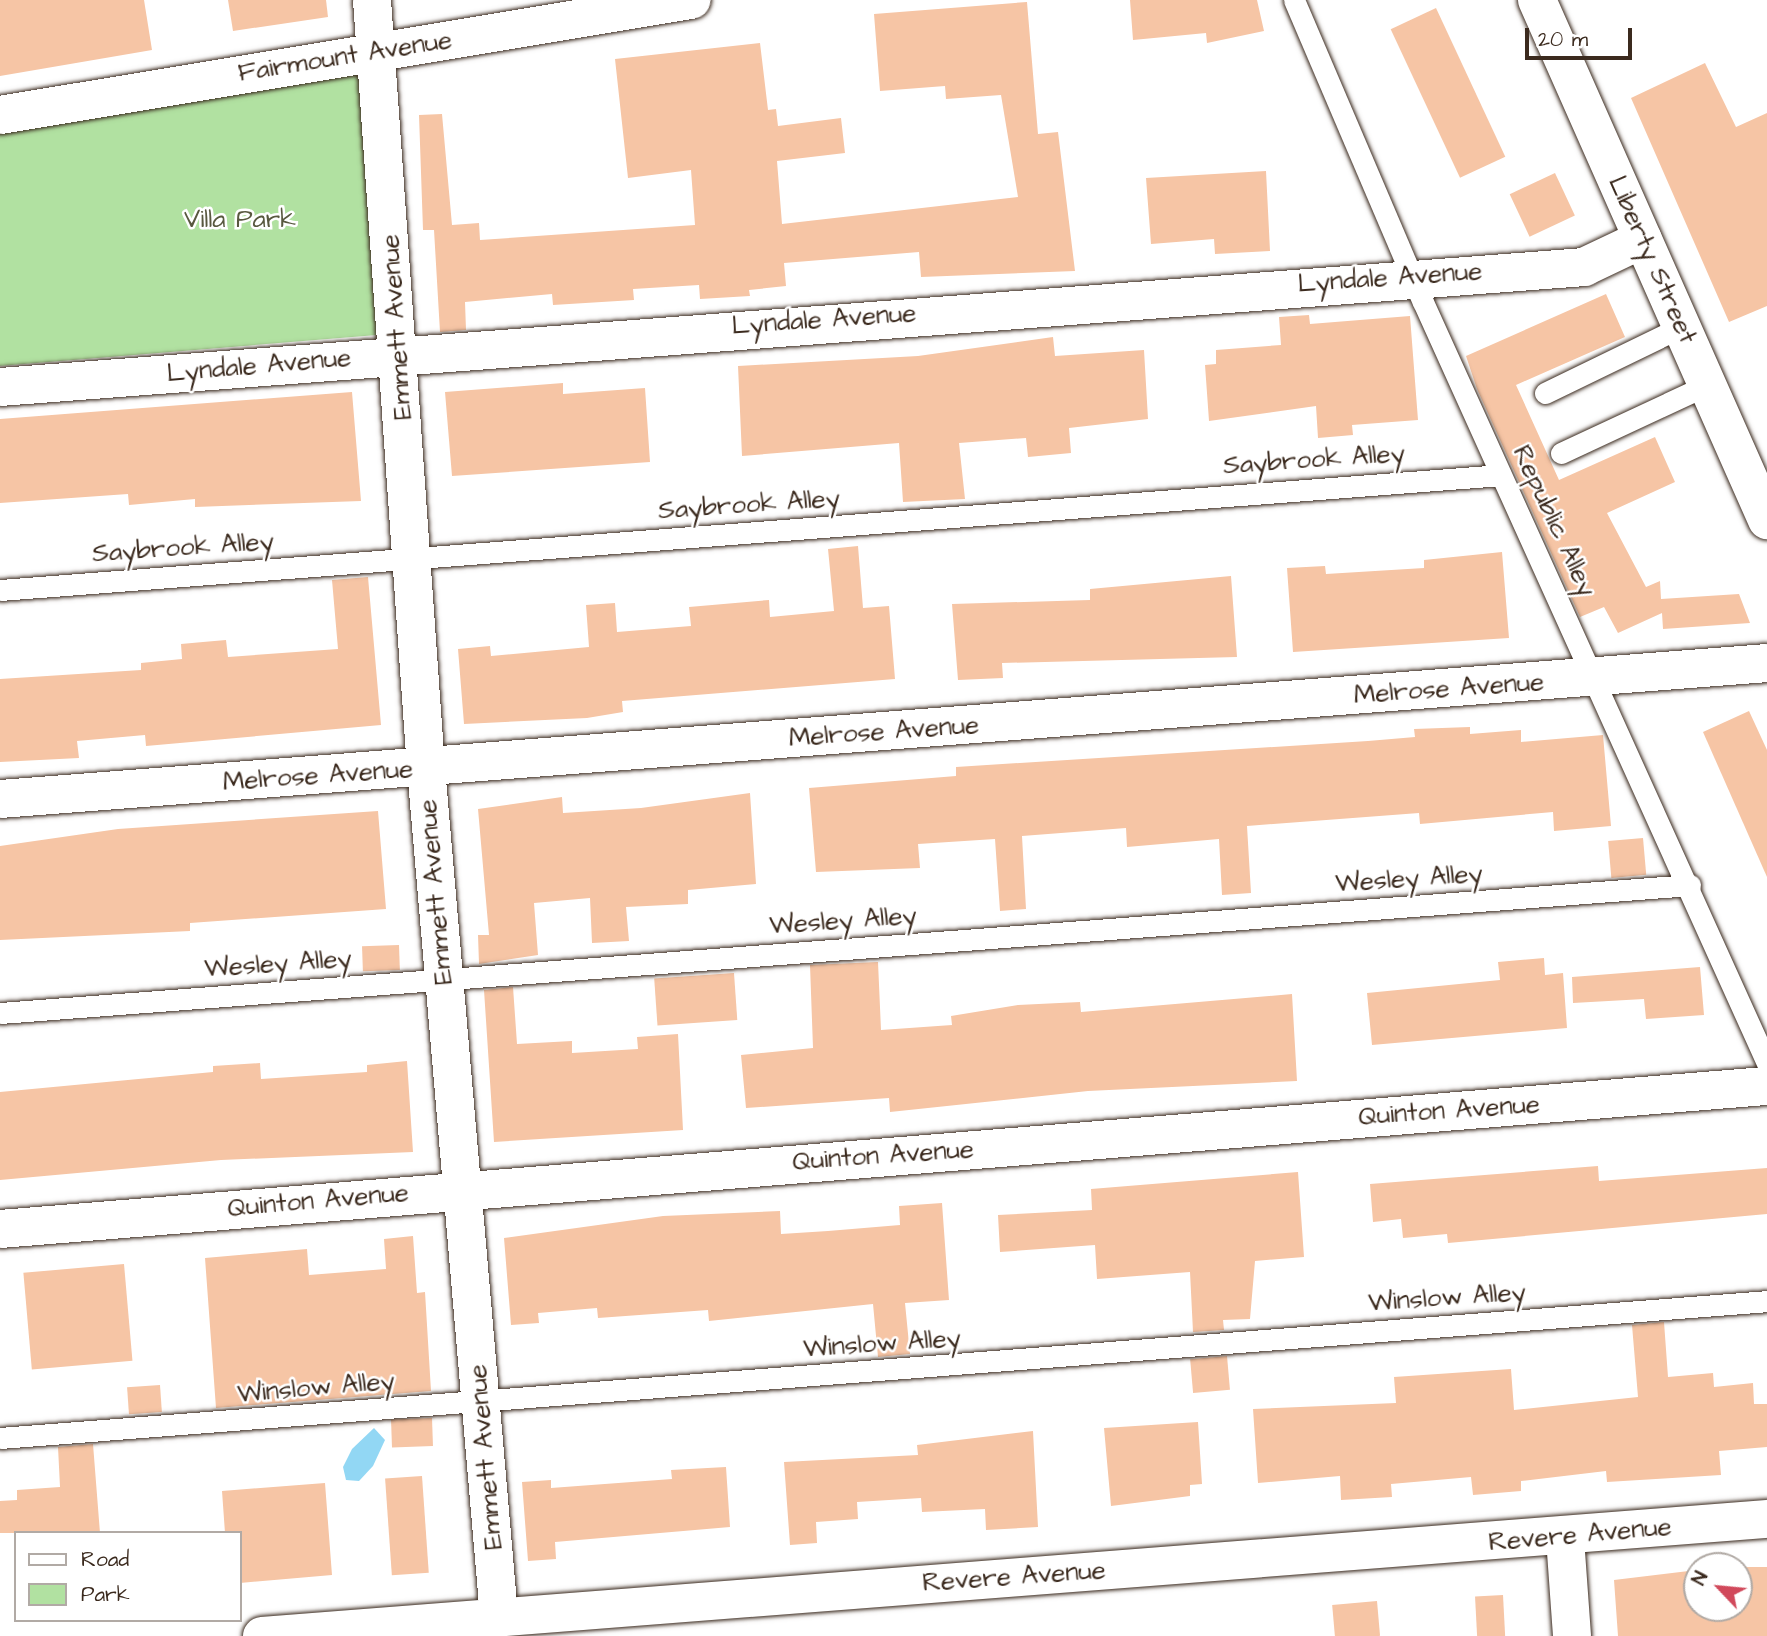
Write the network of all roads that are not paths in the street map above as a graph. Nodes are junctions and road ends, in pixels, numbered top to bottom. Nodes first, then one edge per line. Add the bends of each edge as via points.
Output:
1 (372, 0) edge
2 (691, 0) edge
3 (1294, 0) edge
4 (1537, 0) edge
5 (377, 51) junction
6 (0, 115) edge
7 (1643, 239) junction
8 (1416, 276) junction
9 (1681, 327) junction
10 (400, 354) junction
11 (1707, 385) junction
12 (0, 387) edge
13 (1545, 393) dead end
14 (1561, 453) dead end
15 (1502, 475) junction
16 (1763, 501) edge
17 (414, 560) junction
18 (0, 590) edge
19 (1767, 663) edge
20 (1595, 678) junction
21 (426, 768) junction
22 (0, 799) edge
23 (1690, 886) junction
24 (443, 980) junction
25 (0, 1013) edge
26 (1767, 1063) edge
27 (1767, 1086) edge
28 (463, 1189) junction
29 (0, 1229) edge
30 (1767, 1301) edge
31 (482, 1401) junction
32 (0, 1438) edge
33 (1767, 1518) edge
34 (1565, 1538) junction
35 (499, 1616) junction
36 (657, 1620) edge
37 (262, 1636) edge
38 (1572, 1636) edge

1 - 5 street, Emmett Avenue
2 - 5 street, Fairmount Avenue
3 - 8 lane, Republic Alley
4 - 7 street, Liberty Street
5 - 6 street, Fairmount Avenue
5 - 10 street, Emmett Avenue
7 - 8 street, Lyndale Avenue via 1584,267
7 - 9 street, Liberty Street
8 - 10 street, Lyndale Avenue
8 - 15 lane, Republic Alley
9 - 11 street, Liberty Street
9 - 13 lane
10 - 12 street, Lyndale Avenue
10 - 17 street, Emmett Avenue
11 - 14 lane
11 - 16 street, Liberty Street
15 - 17 lane, Saybrook Alley
15 - 20 lane, Republic Alley
17 - 18 lane, Saybrook Alley
17 - 21 street, Emmett Avenue
19 - 20 street, Melrose Avenue
20 - 21 street, Melrose Avenue
20 - 23 lane, Republic Alley
21 - 22 street, Melrose Avenue
21 - 24 street, Emmett Avenue
23 - 24 lane, Wesley Alley
23 - 26 lane, Republic Alley
24 - 25 lane, Wesley Alley
24 - 28 street, Emmett Avenue
27 - 28 street, Quinton Avenue
28 - 29 street, Quinton Avenue
28 - 31 street, Emmett Avenue
30 - 31 lane, Winslow Alley
31 - 32 lane, Winslow Alley
31 - 35 street, Emmett Avenue
33 - 34 street, Revere Avenue
34 - 36 street, Revere Avenue
34 - 38 street
35 - 36 street, Revere Avenue
35 - 37 street, Revere Avenue

